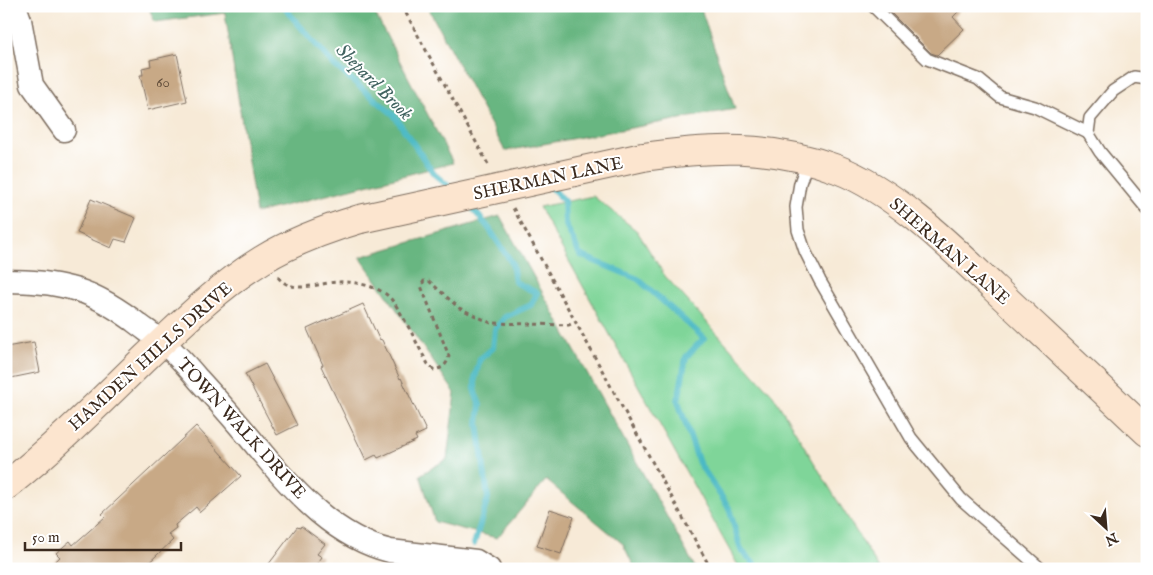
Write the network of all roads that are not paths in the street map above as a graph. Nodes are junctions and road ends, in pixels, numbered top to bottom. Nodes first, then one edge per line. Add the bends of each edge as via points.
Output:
1 (15, 6) edge
2 (873, 6) edge
3 (1147, 79) edge
4 (64, 130) dead end
5 (1088, 133) junction
6 (808, 160) junction
7 (1147, 209) edge
8 (360, 219) joint
9 (6, 281) edge
10 (162, 342) junction
11 (1147, 432) edge
12 (6, 486) edge
13 (489, 569) edge
14 (1041, 569) edge

1 - 4 street via 32,85
2 - 5 lane via 927,59 978,79 1000,97 1035,107
3 - 5 lane via 1134,77 1113,91 1090,118
5 - 7 lane
6 - 8 street, SHERMAN LANE, bridge via 760,150 728,148 643,157
6 - 11 street, SHERMAN LANE via 838,169 863,182 891,199 934,233
6 - 14 lane via 796,206 798,230 820,281 911,438 961,499
8 - 10 street, HAMDEN HILLS DRIVE via 311,235 263,260 211,297
9 - 10 street, TOWN WALK DRIVE via 34,281 96,297
10 - 12 street, HAMDEN HILLS DRIVE
10 - 13 street, TOWN WALK DRIVE via 225,409 289,485 328,519 377,547 476,561

